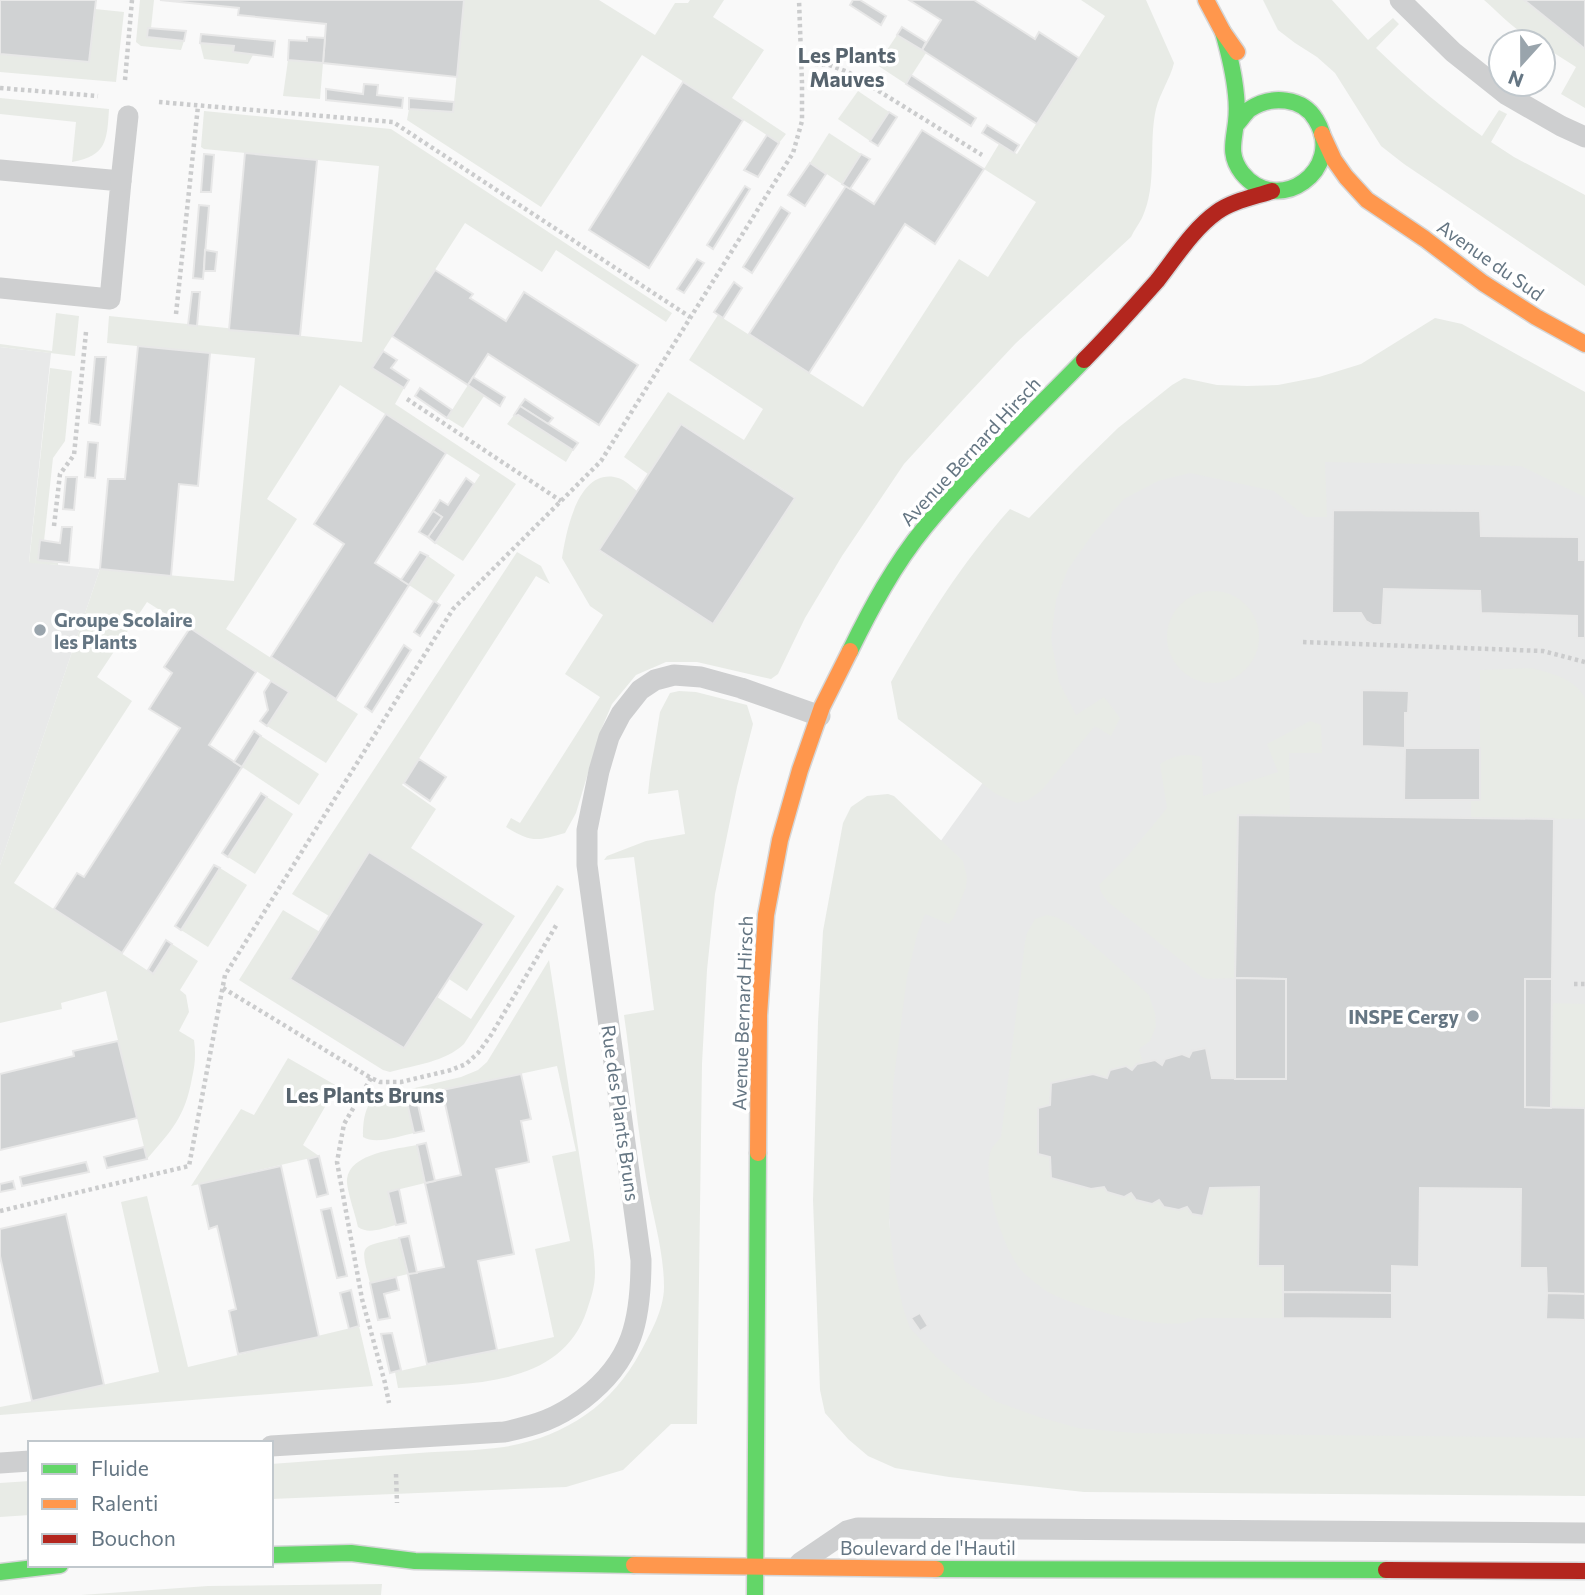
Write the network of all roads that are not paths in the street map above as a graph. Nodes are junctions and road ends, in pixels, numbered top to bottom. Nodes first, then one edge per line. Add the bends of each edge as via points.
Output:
1 (1206, 0) edge
2 (1400, 0) edge
3 (1223, 32) junction
4 (1245, 62) dead end
5 (1268, 84) dead end
6 (1297, 103) junction
7 (128, 116) dead end
8 (1234, 131) junction
9 (1322, 134) junction
10 (1585, 137) edge
11 (1223, 163) dead end
12 (0, 170) edge
13 (121, 181) junction
14 (1279, 190) junction
15 (1313, 193) dead end
16 (1341, 198) dead end
17 (1208, 203) dead end
18 (1376, 207) junction
19 (1191, 236) junction
20 (0, 288) edge
21 (1585, 344) edge
22 (820, 716) junction
23 (273, 1446) edge
24 (28, 1461) edge
25 (0, 1463) edge
26 (1585, 1534) edge
27 (273, 1555) edge
28 (755, 1566) junction
29 (43, 1567) edge
30 (795, 1567) junction
31 (1585, 1571) edge
32 (0, 1572) edge
33 (755, 1595) edge

1 - 3 street
2 - 10 lane via 1453,52 1507,95
3 - 4 street
3 - 8 street via 1233,76
5 - 6 street
6 - 8 street via 1262,102 1247,111
6 - 9 street via 1313,115
7 - 13 lane
8 - 11 street
8 - 14 street via 1232,153 1246,178
9 - 14 street via 1317,169 1298,186
9 - 18 street, Avenue du Sud via 1346,177
12 - 13 lane
13 - 20 lane via 110,299
14 - 15 street
14 - 19 street, Avenue Bernard Hirsch via 1219,210
16 - 18 street, Avenue du Sud
17 - 19 street, Avenue Bernard Hirsch
18 - 21 street, Avenue du Sud via 1483,283
19 - 22 street, Avenue Bernard Hirsch via 1111,333 924,528 890,576
22 - 23 lane, Rue des Plants Bruns via 728,684 674,675 640,690 609,737 587,830 586,865 642,1260 638,1317 619,1364 599,1387 534,1426 504,1432
22 - 28 street, Avenue Bernard Hirsch via 780,840 766,915 759,1015
24 - 25 lane
26 - 30 lane via 858,1528
27 - 28 street, Boulevard de l'Hautil via 351,1553 415,1562
28 - 30 street, Boulevard de l'Hautil
28 - 33 street, Avenue Bernard Hirsch
29 - 32 street
30 - 31 street, Boulevard de l'Hautil

